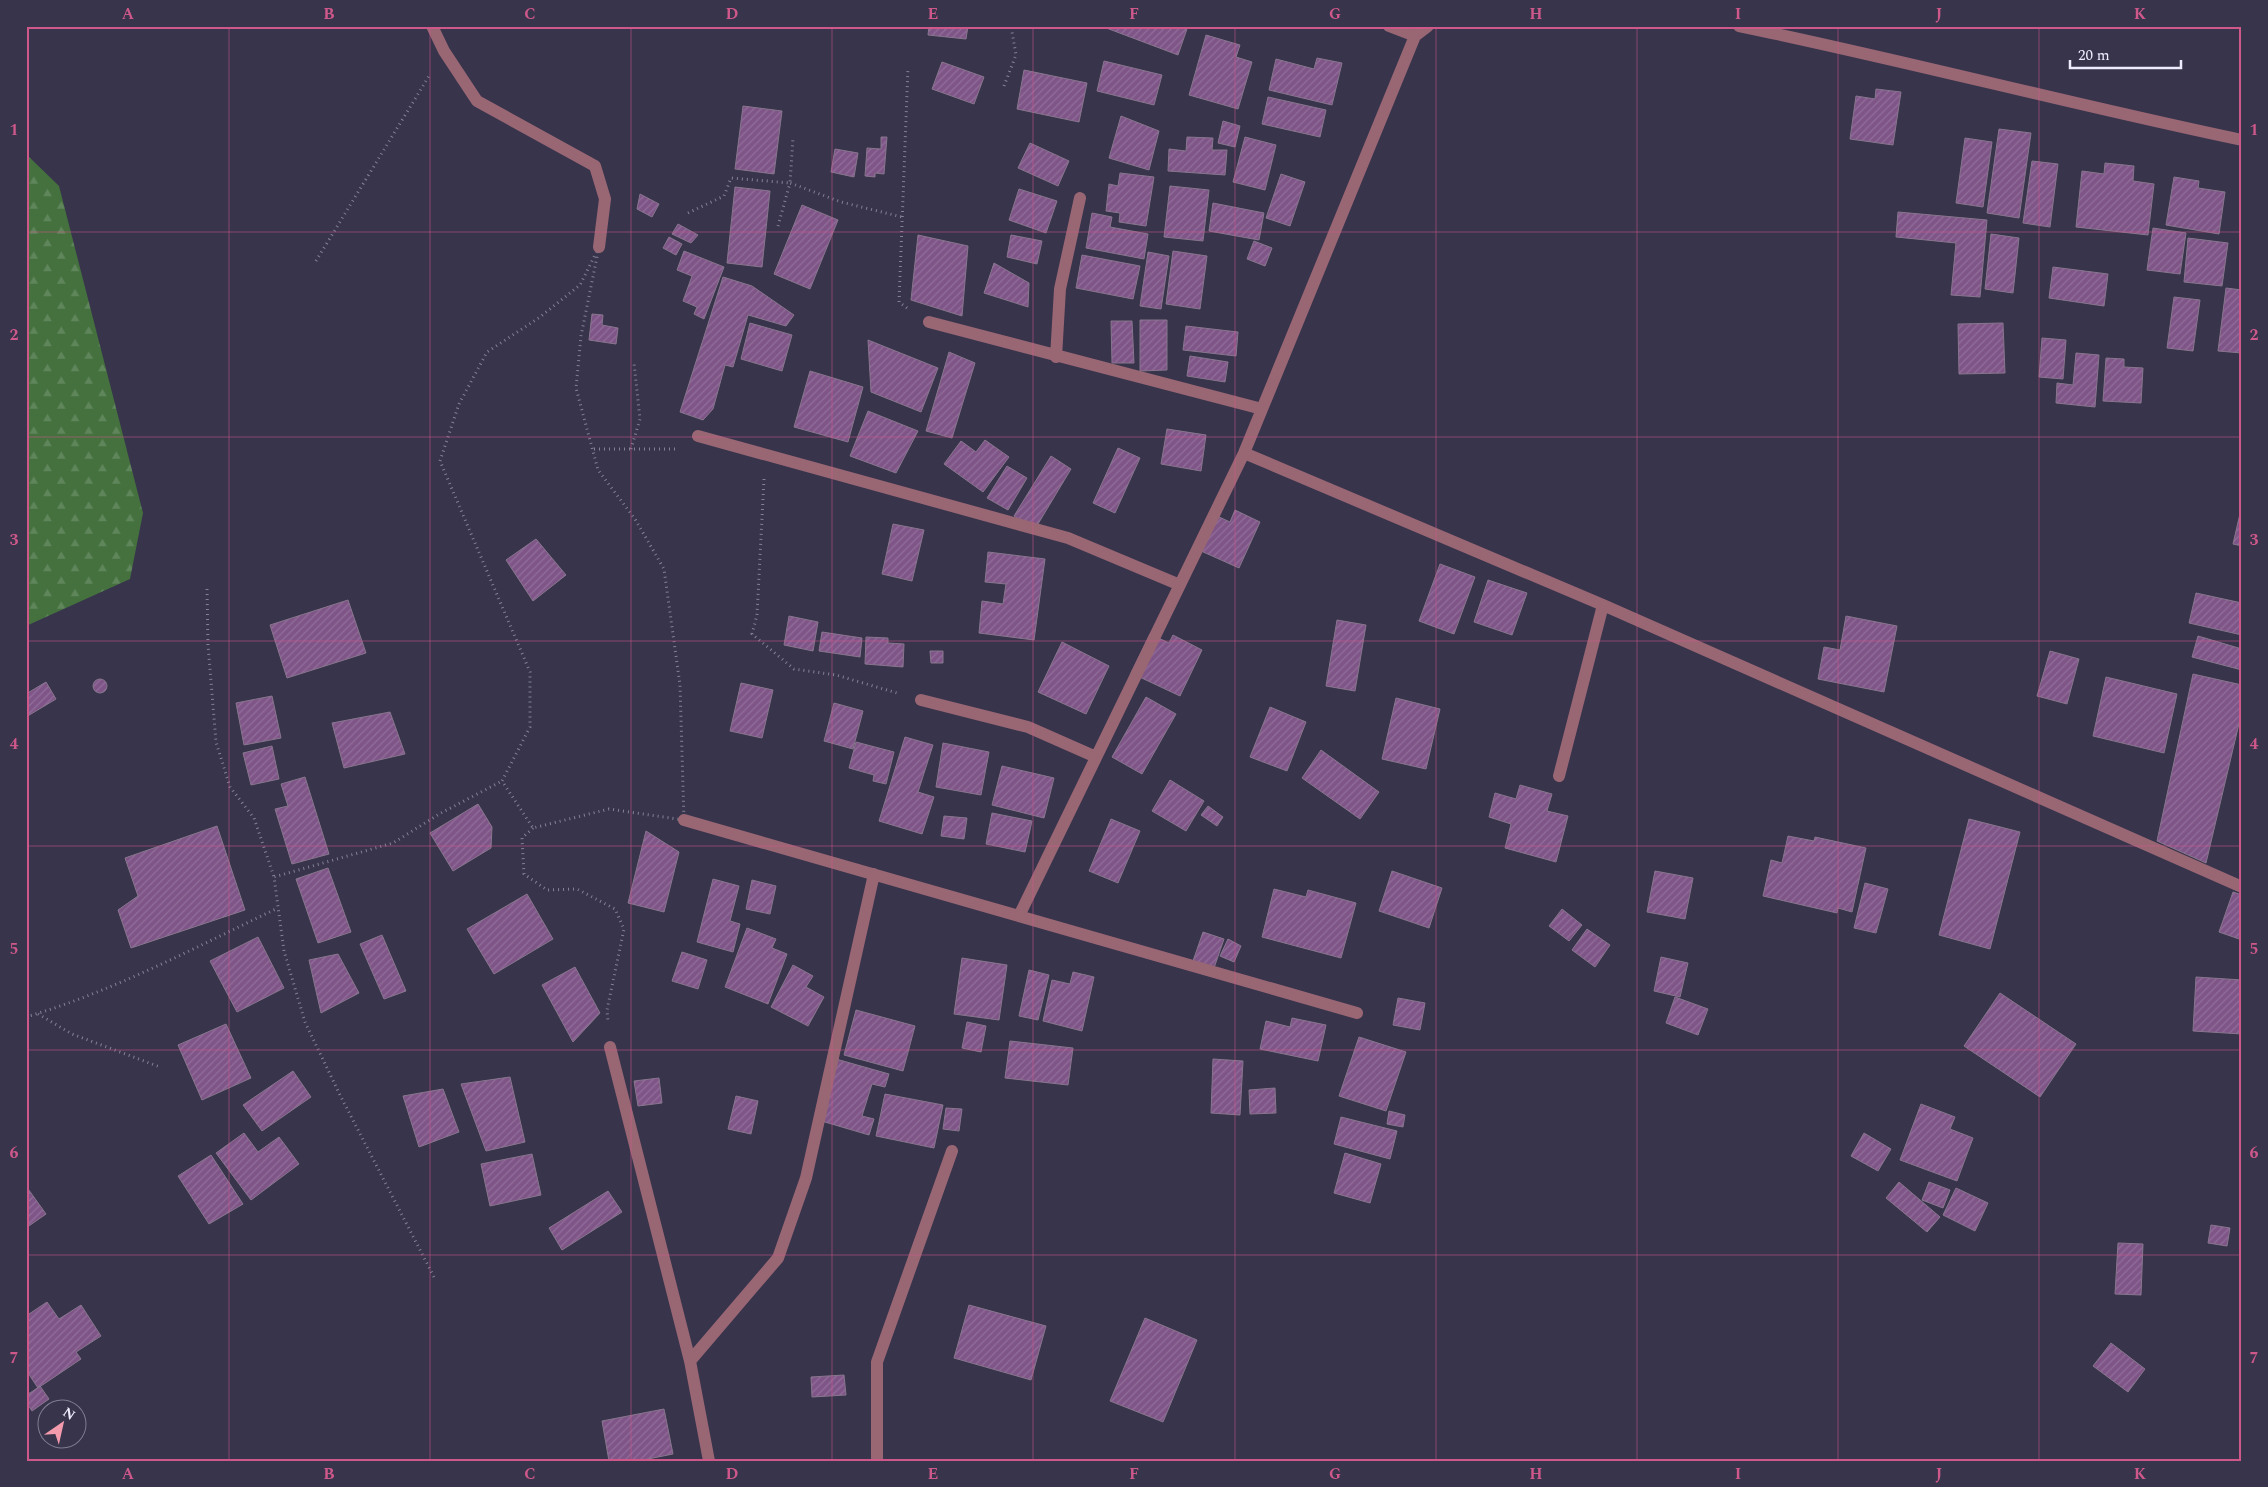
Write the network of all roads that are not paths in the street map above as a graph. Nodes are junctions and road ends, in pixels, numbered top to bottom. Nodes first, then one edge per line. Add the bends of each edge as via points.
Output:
1 (432, 26) edge
2 (1389, 26) edge
3 (1428, 26) edge
4 (1739, 26) edge
5 (1415, 36) junction
6 (2242, 140) edge
7 (1080, 198) dead end
8 (599, 247) road end
9 (929, 322) road end
10 (1056, 357) junction
11 (1262, 409) junction
12 (698, 436) road end
13 (1244, 453) junction
14 (1180, 585) junction
15 (1603, 605) junction
16 (921, 700) road end
17 (1096, 756) junction
18 (1559, 776) dead end
19 (684, 820) road end
20 (874, 874) junction
21 (2242, 887) edge
22 (1019, 916) junction
23 (1357, 1013) dead end
24 (610, 1047) road end
25 (952, 1151) dead end
26 (690, 1361) junction
27 (709, 1461) edge
28 (877, 1461) edge

1 - 8 street via 444,51 477,101 595,166 605,199
2 - 5 street
3 - 5 street
4 - 6 street
5 - 11 street
7 - 10 street via 1060,289
9 - 10 street
10 - 11 street
11 - 13 street
12 - 14 street via 1068,538
13 - 14 street
13 - 15 street
14 - 17 street
15 - 18 street
15 - 21 street
16 - 17 street via 1028,727
17 - 22 street
19 - 20 street
20 - 22 street
20 - 26 street via 806,1178 778,1258
22 - 23 street
24 - 26 street
25 - 28 street via 877,1362
26 - 27 street

